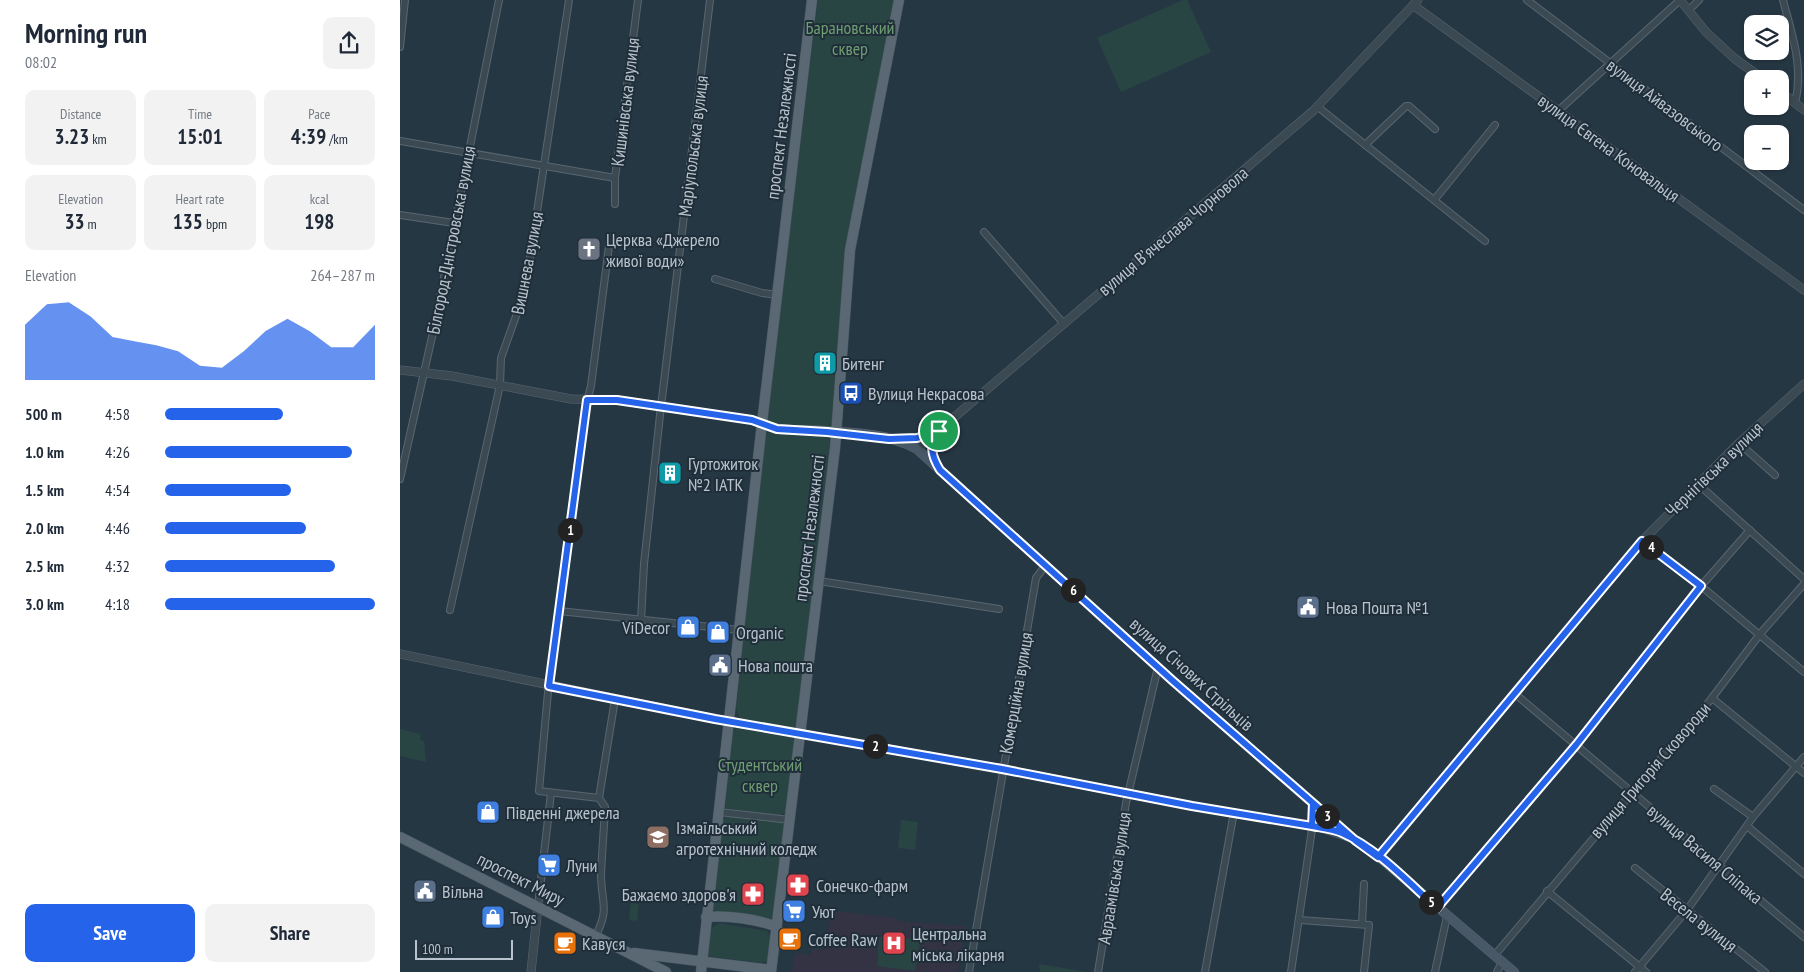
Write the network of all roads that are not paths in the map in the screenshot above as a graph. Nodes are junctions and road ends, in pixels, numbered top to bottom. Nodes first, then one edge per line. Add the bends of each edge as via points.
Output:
1 (405, 0) edge
2 (499, 0) edge
3 (569, 0) edge
4 (638, 0) edge
5 (710, 0) edge
6 (812, 0) edge
7 (899, 0) edge
8 (1527, 0) edge
9 (1680, 0) edge
10 (1699, 0) edge
11 (1783, 0) edge
12 (1416, 3) edge
13 (1689, 10) junction
14 (400, 47) edge
15 (1610, 63) junction
16 (1751, 70) edge
17 (1789, 98) edge
18 (1795, 102) junction
19 (1318, 107) junction
20 (1558, 110) junction
21 (1804, 110) edge
22 (1494, 125) dead end
23 (1435, 129) dead end
24 (400, 141) edge
25 (1365, 145) junction
26 (468, 153) junction
27 (545, 166) junction
28 (615, 178) junction
29 (1435, 199) junction
30 (615, 204) dead end
31 (1804, 210) edge
32 (400, 215) edge
33 (454, 223) junction
34 (984, 232) dead end
35 (610, 238) dead end
36 (1485, 241) dead end
37 (715, 279) dead end
38 (1804, 290) edge
39 (777, 294) junction
40 (1064, 324) junction
41 (400, 370) edge
42 (423, 372) junction
43 (1804, 384) edge
44 (500, 385) junction
45 (587, 400) junction
46 (661, 406) junction
47 (762, 423) junction
48 (939, 431) junction
49 (836, 432) junction
50 (889, 439) junction
51 (1739, 443) junction
52 (917, 450) junction
53 (940, 470) junction
54 (1776, 475) dead end
55 (400, 479) edge
56 (1698, 484) junction
57 (1750, 530) junction
58 (1642, 541) junction
59 (1045, 566) junction
60 (1804, 579) edge
61 (819, 581) junction
62 (1804, 584) edge
63 (1701, 586) junction
64 (999, 609) dead end
65 (450, 610) dead end
66 (559, 611) junction
67 (640, 620) junction
68 (739, 630) junction
69 (1760, 634) junction
70 (400, 654) edge
71 (1158, 667) junction
72 (1804, 672) edge
73 (549, 686) junction
74 (1514, 692) junction
75 (1712, 698) junction
76 (614, 699) junction
77 (729, 721) junction
78 (800, 733) junction
79 (1576, 745) junction
80 (1804, 757) edge
81 (1796, 766) junction
82 (1002, 769) junction
83 (1804, 773) edge
84 (1714, 789) dead end
85 (1631, 792) junction
86 (551, 793) junction
87 (1128, 794) junction
88 (599, 798) junction
89 (1313, 803) junction
90 (719, 812) junction
91 (1234, 812) junction
92 (1753, 817) junction
93 (790, 820) junction
94 (1336, 823) junction
95 (1312, 826) junction
96 (1746, 826) junction
97 (400, 837) edge
98 (1356, 841) junction
99 (1378, 857) junction
100 (1718, 864) junction
101 (1635, 868) dead end
102 (1804, 874) edge
103 (1364, 884) dead end
104 (1547, 891) junction
105 (538, 906) junction
106 (1437, 908) junction
107 (1687, 910) junction
108 (1447, 916) junction
109 (706, 917) junction
110 (1300, 920) junction
111 (1362, 924) junction
112 (777, 927) junction
113 (596, 936) junction
114 (1804, 937) edge
115 (628, 952) junction
116 (1498, 959) junction
117 (702, 961) junction
118 (1637, 969) edge
119 (771, 971) edge
120 (531, 972) edge
121 (666, 972) edge
122 (701, 972) edge
123 (969, 972) edge
124 (1098, 972) edge
125 (1205, 972) edge
126 (1292, 972) edge
127 (1364, 972) edge
128 (1435, 972) edge
129 (1497, 972) edge
130 (1514, 972) edge
131 (1646, 972) edge
132 (1765, 972) edge

1 - 14 street
2 - 26 street, Білгород-Дністровська вулиця
3 - 27 street, Вишнева вулиця
4 - 28 street, Кишинівська вулиця
5 - 46 street, Маріупольська вулиця
6 - 39 main road, проспект Незалежності
7 - 49 main road, проспект Незалежності via 850,250
8 - 15 street, вулиця Айвазовського
9 - 13 street
9 - 15 street
10 - 13 street
11 - 18 street via 1800,64 1800,86
12 - 19 street, вулиця Вʼячеслава Чорновола
12 - 20 street, вулиця Євгена Коновальця
13 - 16 street via 1706,32
15 - 20 street
15 - 31 street, вулиця Айвазовського
17 - 18 street
18 - 21 street
19 - 25 street
19 - 40 street, вулиця Вʼячеслава Чорновола
20 - 38 street, вулиця Євгена Коновальця
22 - 29 street
23 - 25 street via 1406,106
24 - 26 street
25 - 29 street
26 - 27 street
26 - 33 street, Білгород-Дністровська вулиця
27 - 28 street
27 - 44 street, Вишнева вулиця via 525,291 501,358
28 - 30 street, Кишинівська вулиця
29 - 36 street
32 - 33 street
33 - 42 street, Білгород-Дністровська вулиця
34 - 40 street
35 - 45 street
37 - 39 street via 762,293
39 - 47 main road, проспект Незалежності
40 - 48 street, вулиця Вʼячеслава Чорновола
41 - 42 street
42 - 44 street
42 - 55 street, Білгород-Дністровська вулиця
43 - 51 street, Чернігівська вулиця
44 - 45 street
44 - 65 street, Вишнева вулиця
45 - 46 street via 606,399
45 - 66 street
46 - 47 street
46 - 67 street, Маріупольська вулиця
47 - 49 main road, вулиця Січових Стрільців via 777,429
47 - 68 main road, проспект Незалежності
48 - 50 street via 917,438
48 - 52 street, вулиця Вʼячеслава Чорновола
48 - 53 street via 931,452
49 - 50 main road, вулиця Січових Стрільців
49 - 61 main road, проспект Незалежності
50 - 52 main road, вулиця Січових Стрільців
51 - 54 street
51 - 56 street, Чернігівська вулиця
52 - 53 main road, вулиця Січових Стрільців
53 - 59 main road, вулиця Січових Стрільців
56 - 57 street
56 - 58 street, Чернігівська вулиця
57 - 60 street
57 - 63 street
58 - 63 street
58 - 74 street, Чернігівська вулиця
59 - 71 main road, вулиця Січових Стрільців
59 - 82 street, Комерційна вулиця via 1036,578
61 - 64 street
61 - 78 main road, проспект Незалежності
62 - 69 street, вулиця Григорія Сковороди
63 - 69 street
63 - 79 street
66 - 67 street
66 - 73 street
67 - 68 street
68 - 77 main road, проспект Незалежності
69 - 72 street
69 - 75 street, вулиця Григорія Сковороди
70 - 73 street
71 - 87 street, Авраамівська вулиця
71 - 89 main road, вулиця Січових Стрільців
73 - 76 street
73 - 86 street via 539,791
74 - 79 street, вулиця Василя Сліпака
74 - 99 street, Чернігівська вулиця
75 - 81 street
75 - 85 street, вулиця Григорія Сковороди
76 - 77 street
76 - 88 street
77 - 78 street
77 - 90 main road, проспект Незалежності
78 - 82 street
78 - 93 main road, проспект Незалежності
79 - 85 street, вулиця Василя Сліпака
79 - 106 street
80 - 81 street
81 - 83 street
81 - 92 street
82 - 87 street
82 - 123 street, Комерційна вулиця
84 - 92 street
85 - 100 street, вулиця Василя Сліпака
85 - 104 street, вулиця Григорія Сковороди
86 - 88 street
86 - 105 street
87 - 91 street
87 - 124 street, Авраамівська вулиця
88 - 113 street via 605,807 601,881 605,902
89 - 94 main road, вулиця Січових Стрільців
89 - 95 street
90 - 93 street
90 - 109 main road, проспект Незалежності
91 - 95 street
91 - 125 street
92 - 96 street
93 - 112 main road, проспект Незалежності
94 - 95 street
94 - 98 main road, вулиця Січових Стрільців
95 - 98 street via 1342,833
95 - 110 street
96 - 100 street
96 - 102 street
97 - 105 main road, проспект Миру
98 - 99 main road, вулиця Січових Стрільців
99 - 106 main road, вулиця Січових Стрільців
100 - 107 street
100 - 114 street, вулиця Василя Сліпака
101 - 107 street, Весела вулиця
103 - 111 street
104 - 116 street, вулиця Григорія Сковороди
104 - 118 street
105 - 113 main road, проспект Миру
105 - 120 street
106 - 108 main road, вулиця Січових Стрільців
107 - 118 street
107 - 132 street, Весела вулиця
108 - 116 main road, вулиця Січових Стрільців
108 - 128 street
109 - 112 main road via 717,916
109 - 117 main road, проспект Незалежності
110 - 111 street
110 - 126 street
111 - 127 street via 1369,925
112 - 119 main road, проспект Незалежності
113 - 115 main road, проспект Миру
115 - 117 main road, проспект Миру
115 - 121 main road, проспект Миру
116 - 129 street, вулиця Григорія Сковороди
116 - 130 main road, вулиця Січових Стрільців
117 - 119 main road, проспект Миру
117 - 122 main road, проспект Незалежності
118 - 131 street

